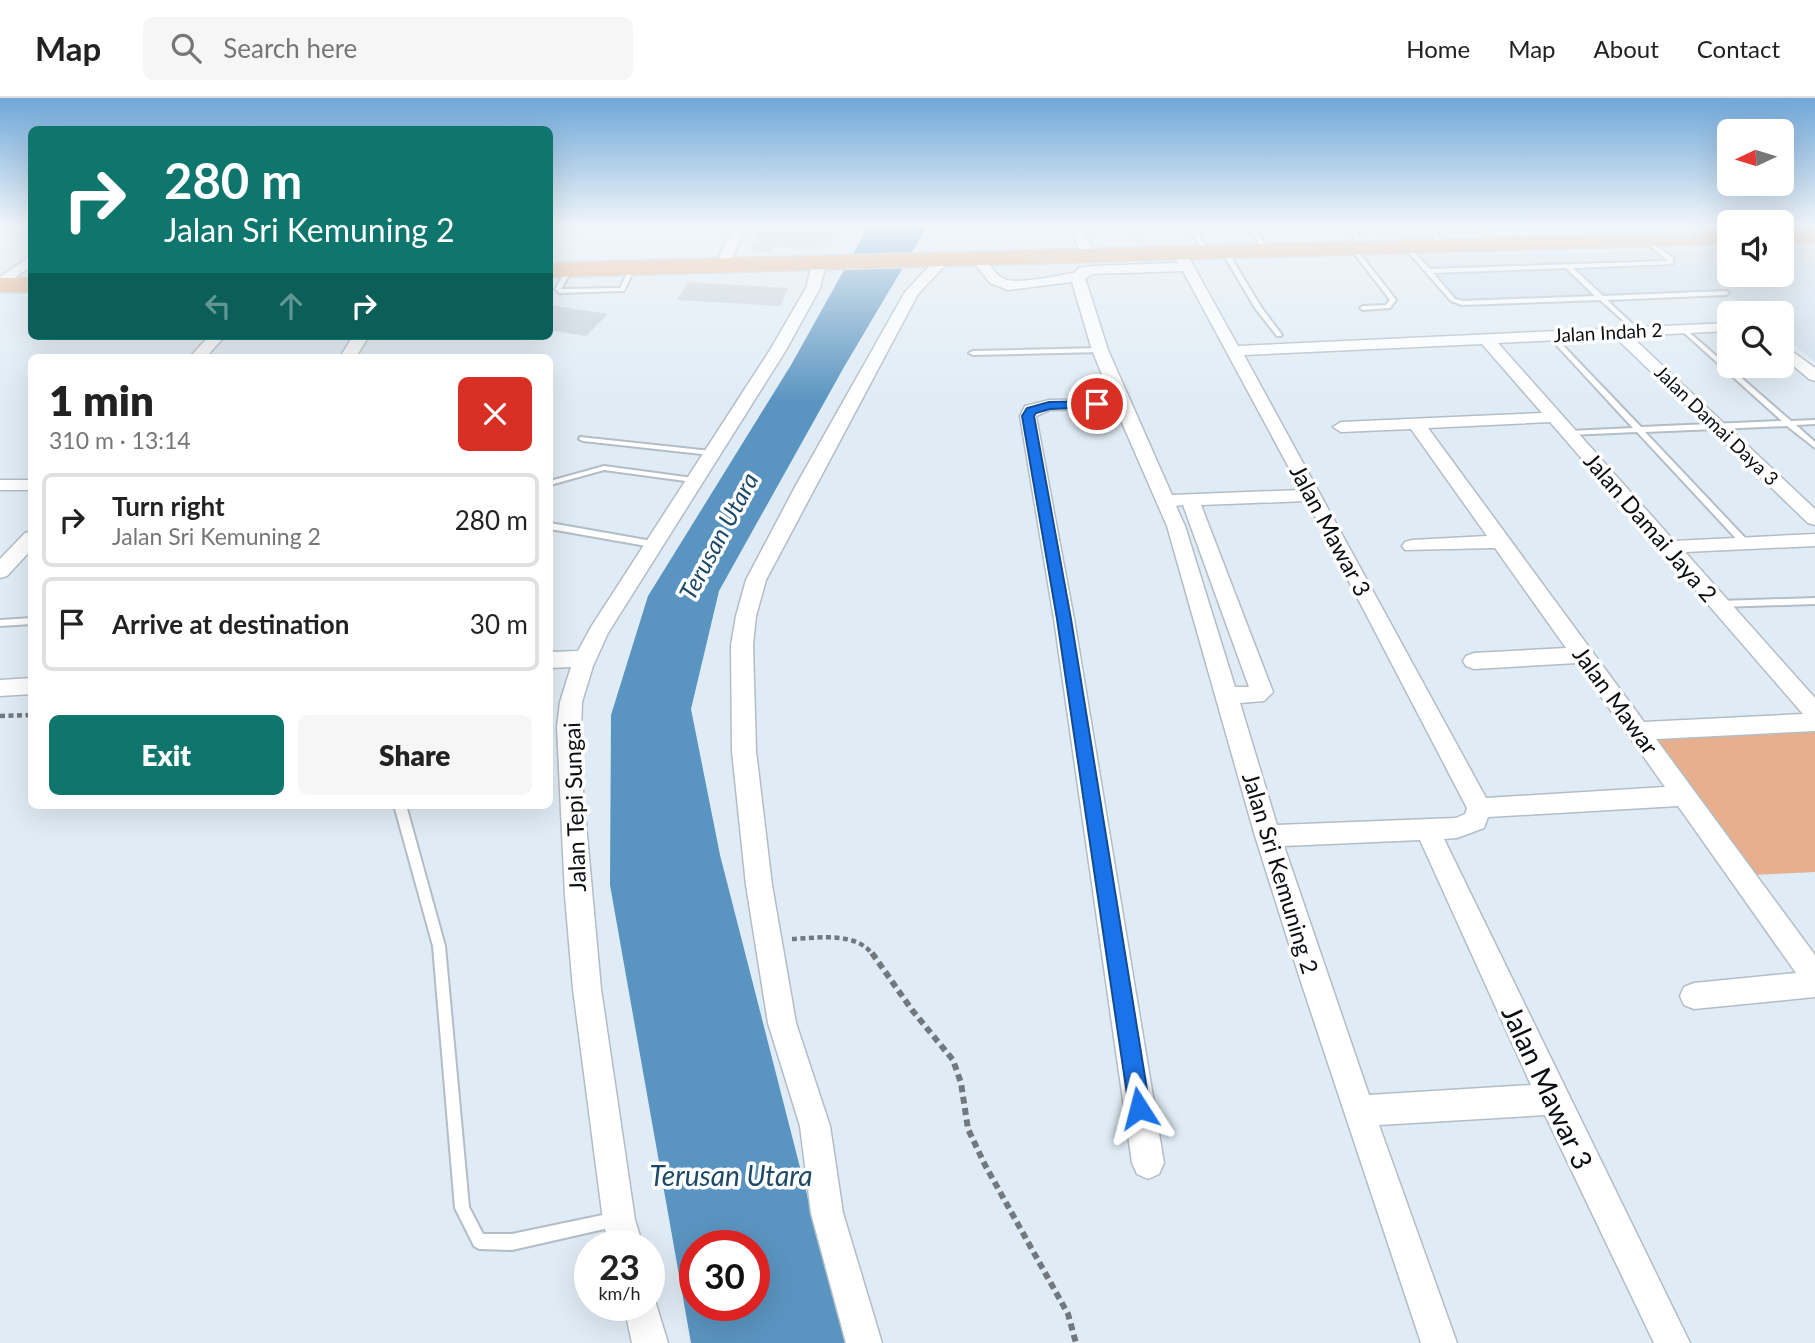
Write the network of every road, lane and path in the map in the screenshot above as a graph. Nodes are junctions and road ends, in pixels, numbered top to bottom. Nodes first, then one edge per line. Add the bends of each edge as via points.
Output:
1 (814, 285) edge
2 (916, 285) edge
3 (1087, 285) edge
4 (1197, 285) edge
5 (1241, 285) edge
6 (1384, 285) edge
7 (1441, 285) edge
8 (1588, 285) edge
9 (1726, 293) dead end
10 (1601, 297) junction
11 (1363, 308) dead end
12 (1717, 328) edge
13 (1683, 329) junction
14 (1637, 331) junction
15 (1618, 332) junction
16 (1279, 335) dead end
17 (1550, 335) junction
18 (214, 340) edge
19 (1487, 340) junction
20 (1100, 349) junction
21 (1235, 351) junction
22 (973, 353) dead end
23 (201, 354) edge
24 (1794, 359) edge
25 (1815, 376) edge
26 (1122, 404) junction
27 (1555, 417) junction
28 (1815, 422) edge
29 (1790, 423) junction
30 (1416, 424) junction
31 (1718, 426) junction
32 (1341, 427) dead end
33 (1640, 430) junction
34 (1569, 433) junction
35 (583, 439) dead end
36 (1815, 446) edge
37 (711, 453) junction
38 (693, 480) junction
39 (553, 483) edge
40 (0, 485) edge
41 (28, 485) edge
42 (1313, 495) junction
43 (1190, 500) junction
44 (1165, 501) junction
45 (1815, 519) edge
46 (553, 527) edge
47 (1815, 540) edge
48 (28, 541) edge
49 (1501, 542) junction
50 (652, 544) junction
51 (1746, 544) junction
52 (1412, 546) dead end
53 (1669, 547) junction
54 (28, 564) edge
55 (3, 568) edge
56 (1815, 601) edge
57 (1719, 604) junction
58 (28, 621) edge
59 (0, 623) edge
60 (1583, 655) junction
61 (584, 659) junction
62 (553, 660) edge
63 (1474, 661) dead end
64 (28, 686) edge
65 (0, 688) edge
66 (1226, 695) junction
67 (1815, 713) edge
68 (28, 715) edge
69 (0, 716) edge
70 (1815, 722) edge
71 (1638, 731) junction
72 (1685, 796) junction
73 (1479, 808) junction
74 (401, 809) edge
75 (1427, 829) junction
76 (1268, 836) junction
77 (770, 940) junction
78 (1815, 976) edge
79 (1815, 984) edge
80 (1694, 996) dead end
81 (1553, 1100) junction
82 (1359, 1111) junction
83 (1148, 1163) dead end
84 (619, 1220) junction
85 (622, 1230) edge
86 (864, 1343) edge
87 (1076, 1343) edge
88 (1439, 1343) edge
89 (1672, 1343) edge

1 - 37 street, Jalan Tepi Sungai
2 - 77 street via 804,487 750,598 741,667 744,751
3 - 20 street, Jalan Sri Kemuning 2
4 - 21 street, Jalan Mawar 3
5 - 16 lane
6 - 11 lane via 1393,300 1388,307
7 - 10 lane via 1462,303
8 - 10 lane
9 - 10 lane
10 - 14 lane
12 - 13 street, Jalan Indah 2
13 - 14 street, Jalan Indah 2
13 - 29 lane
14 - 15 street, Jalan Indah 2
15 - 17 street, Jalan Indah 2
15 - 31 street, Jalan Damai Daya 3
17 - 19 street, Jalan Indah 2
17 - 33 lane
18 - 23 street
19 - 21 street, Jalan Indah 2
19 - 27 street, Jalan Damai Jaya 2
20 - 22 lane
20 - 26 street, Jalan Sri Kemuning 2
21 - 42 street, Jalan Mawar 3
24 - 25 street
26 - 44 street, Jalan Sri Kemuning 2
26 - 83 street via 1049,405 1031,410 1028,416
27 - 30 street
27 - 34 street, Jalan Damai Jaya 2
28 - 29 lane
29 - 31 lane
29 - 36 lane
30 - 32 street
30 - 49 street, Jalan Mawar
31 - 33 lane
31 - 45 street, Jalan Damai Daya 3
33 - 34 lane
33 - 51 lane
34 - 53 street, Jalan Damai Jaya 2
35 - 37 lane
37 - 38 street, Jalan Tepi Sungai
38 - 39 lane via 604,468
38 - 50 street, Jalan Tepi Sungai
40 - 41 street
42 - 43 street
42 - 73 street, Jalan Mawar 3
43 - 44 street
43 - 66 street via 1262,692
44 - 66 street, Jalan Sri Kemuning 2
46 - 50 lane
47 - 51 street
48 - 55 street
49 - 52 street
49 - 60 street, Jalan Mawar
50 - 61 street, Jalan Tepi Sungai
51 - 53 street
53 - 57 street, Jalan Damai Jaya 2
54 - 55 street
56 - 57 lane
57 - 67 street, Jalan Damai Jaya 2
58 - 59 lane
60 - 63 street
60 - 71 street, Jalan Mawar
61 - 62 street
61 - 84 street, Jalan Tepi Sungai via 568,727 576,885 583,972
64 - 65 street
66 - 76 street, Jalan Sri Kemuning 2
68 - 69 path
70 - 71 street
71 - 72 street, Jalan Mawar
72 - 73 street
72 - 78 street, Jalan Mawar
73 - 75 street via 1475,821 1457,828
74 - 84 lane via 439,946 462,1208 479,1241 512,1242
75 - 76 street
75 - 81 street, Jalan Mawar 3
76 - 82 street, Jalan Sri Kemuning 2
77 - 86 street via 782,1023 815,1126 827,1213
77 - 87 path via 844,938 872,950 953,1060 968,1129 1068,1314
79 - 80 street
81 - 82 street
81 - 89 street, Jalan Mawar 3
82 - 88 street, Jalan Sri Kemuning 2
84 - 85 street, Jalan Tepi Sungai

